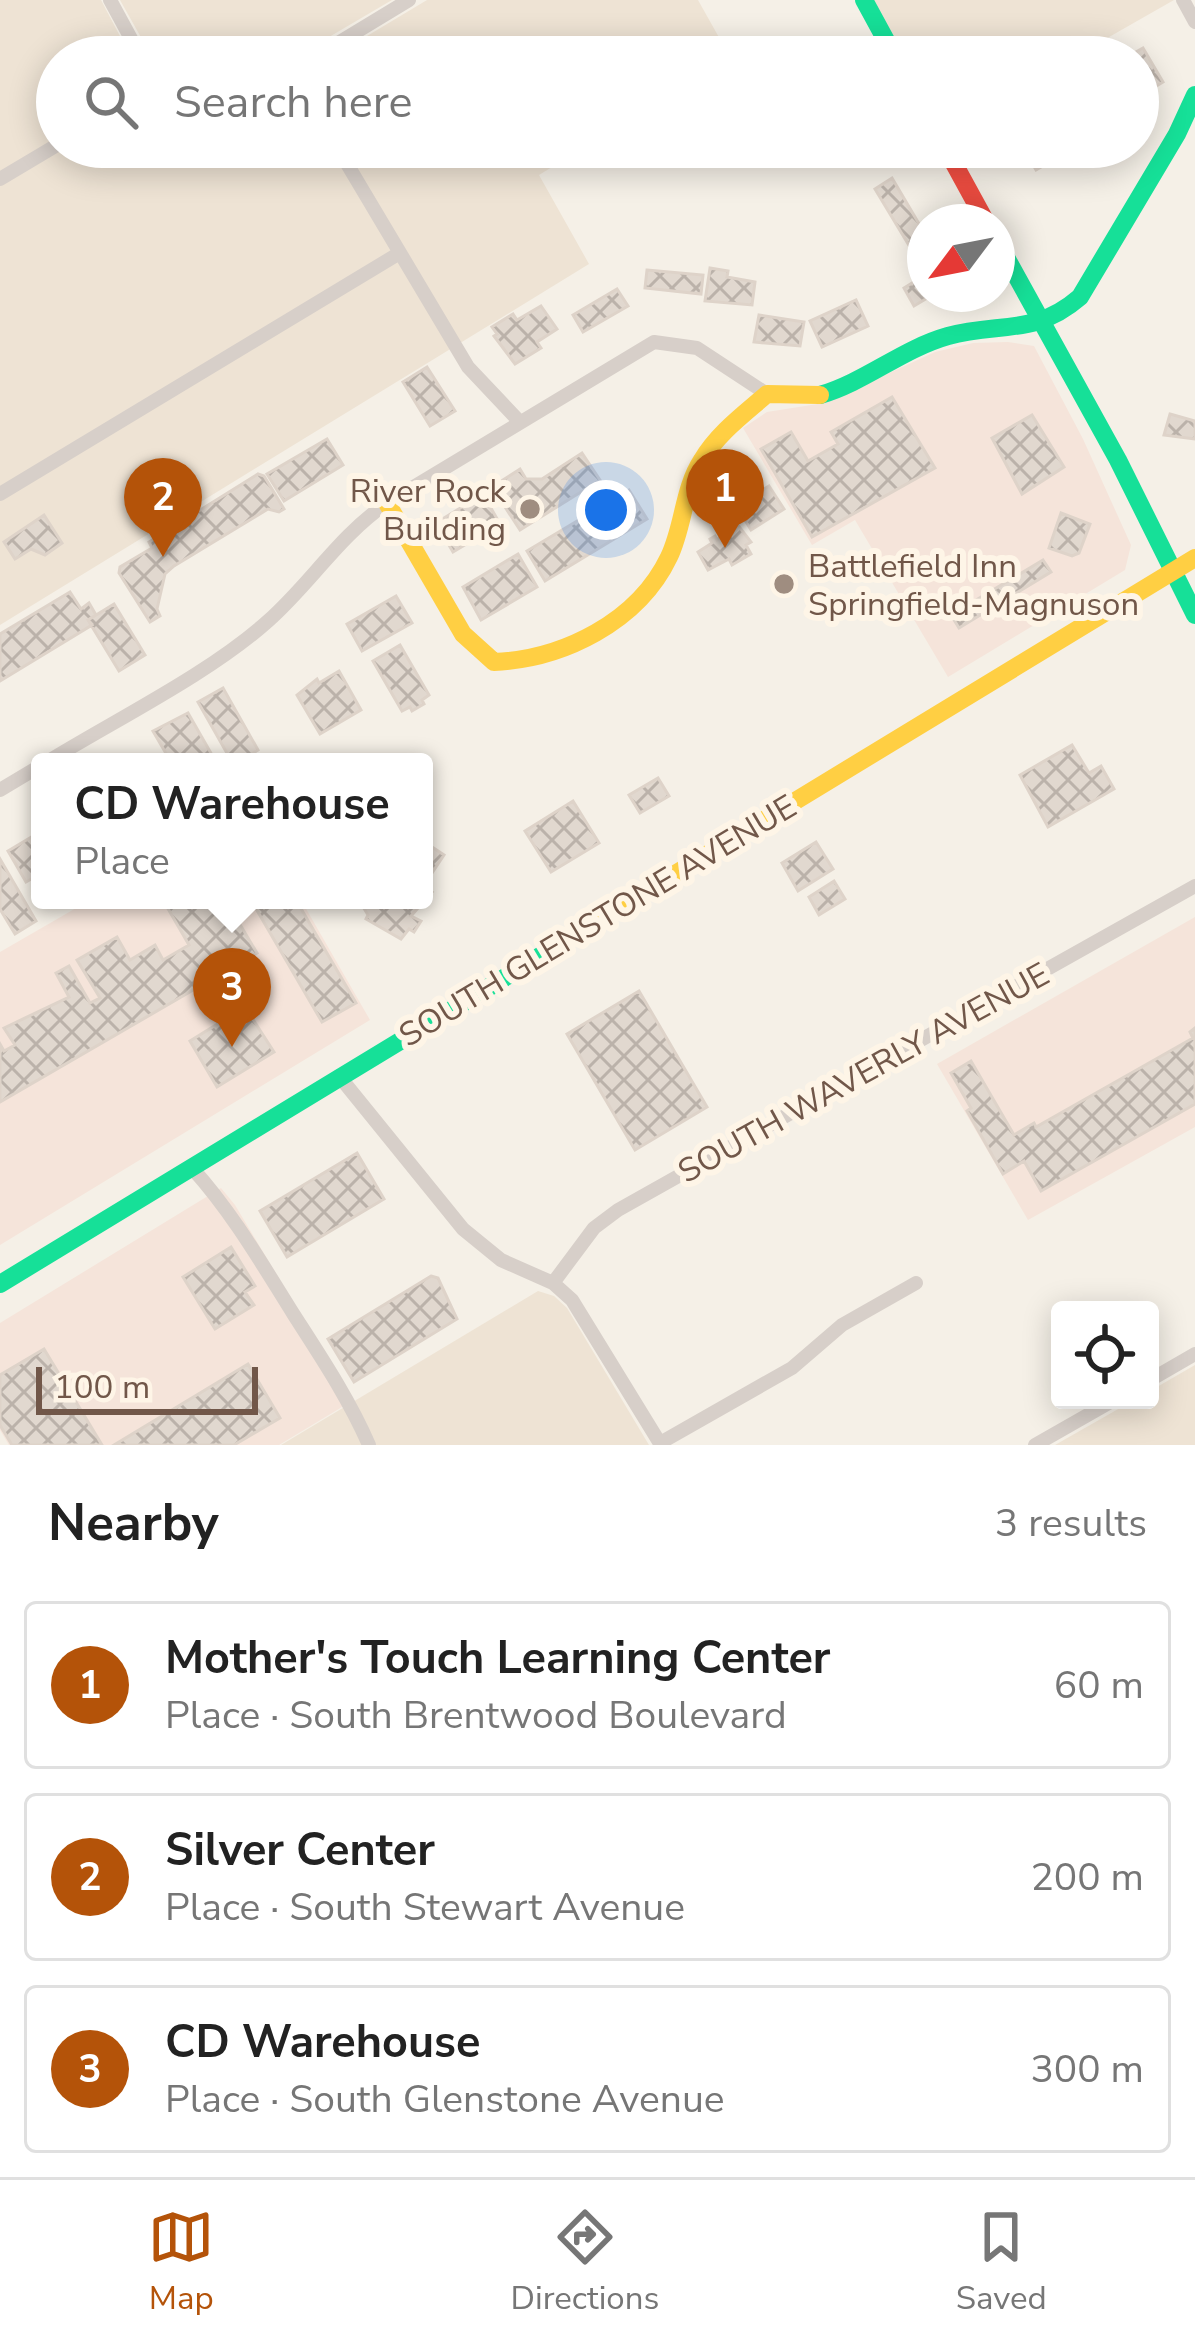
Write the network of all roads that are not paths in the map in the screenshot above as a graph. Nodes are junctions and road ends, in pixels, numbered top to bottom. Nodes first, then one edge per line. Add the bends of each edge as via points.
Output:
1 (110, 0) edge
2 (409, 0) edge
3 (864, 0) edge
4 (1183, 0) edge
5 (1195, 22) edge
6 (130, 36) edge
7 (350, 36) edge
8 (884, 36) edge
9 (1195, 95) edge
10 (36, 158) edge
11 (1159, 166) edge
12 (350, 168) edge
13 (956, 168) edge
14 (1158, 168) edge
15 (0, 179) edge
16 (976, 204) edge
17 (398, 254) junction
18 (1015, 274) edge
19 (1043, 325) junction
20 (767, 394) junction
21 (519, 421) junction
22 (0, 494) edge
23 (387, 503) junction
24 (1195, 558) edge
25 (1172, 572) junction
26 (1195, 615) edge
27 (61, 753) edge
28 (31, 771) edge
29 (0, 790) edge
30 (1195, 886) edge
31 (339, 1076) junction
32 (192, 1168) junction
33 (916, 1282) dead end
34 (553, 1283) junction
35 (0, 1284) edge
36 (1195, 1354) edge
37 (1159, 1375) edge
38 (1098, 1409) edge
39 (660, 1444) edge
40 (369, 1445) edge
41 (1035, 1445) edge

1 - 6 street
2 - 7 street
3 - 8 street
4 - 5 street
9 - 11 street
10 - 15 street
12 - 17 street
13 - 16 street
14 - 19 street via 1080,297
17 - 21 street via 468,367
17 - 22 street
18 - 19 street
19 - 20 street via 932,340 814,397
19 - 25 street
20 - 21 street via 697,348 654,342
20 - 23 street via 698,466 669,556 645,595 564,650 533,661 494,662 464,634
21 - 23 street
23 - 27 street via 247,638
24 - 25 street, SOUTH GLENSTONE AVENUE
25 - 26 street
25 - 31 street, SOUTH GLENSTONE AVENUE
28 - 29 street
30 - 34 street, SOUTH WAVERLY AVENUE via 618,1210
31 - 32 street, SOUTH GLENSTONE AVENUE
31 - 34 street via 464,1229 500,1260
32 - 35 street, SOUTH GLENSTONE AVENUE
32 - 40 street via 255,1253
33 - 39 street via 842,1325 792,1368
34 - 39 street via 589,1322
36 - 37 street
38 - 41 street

